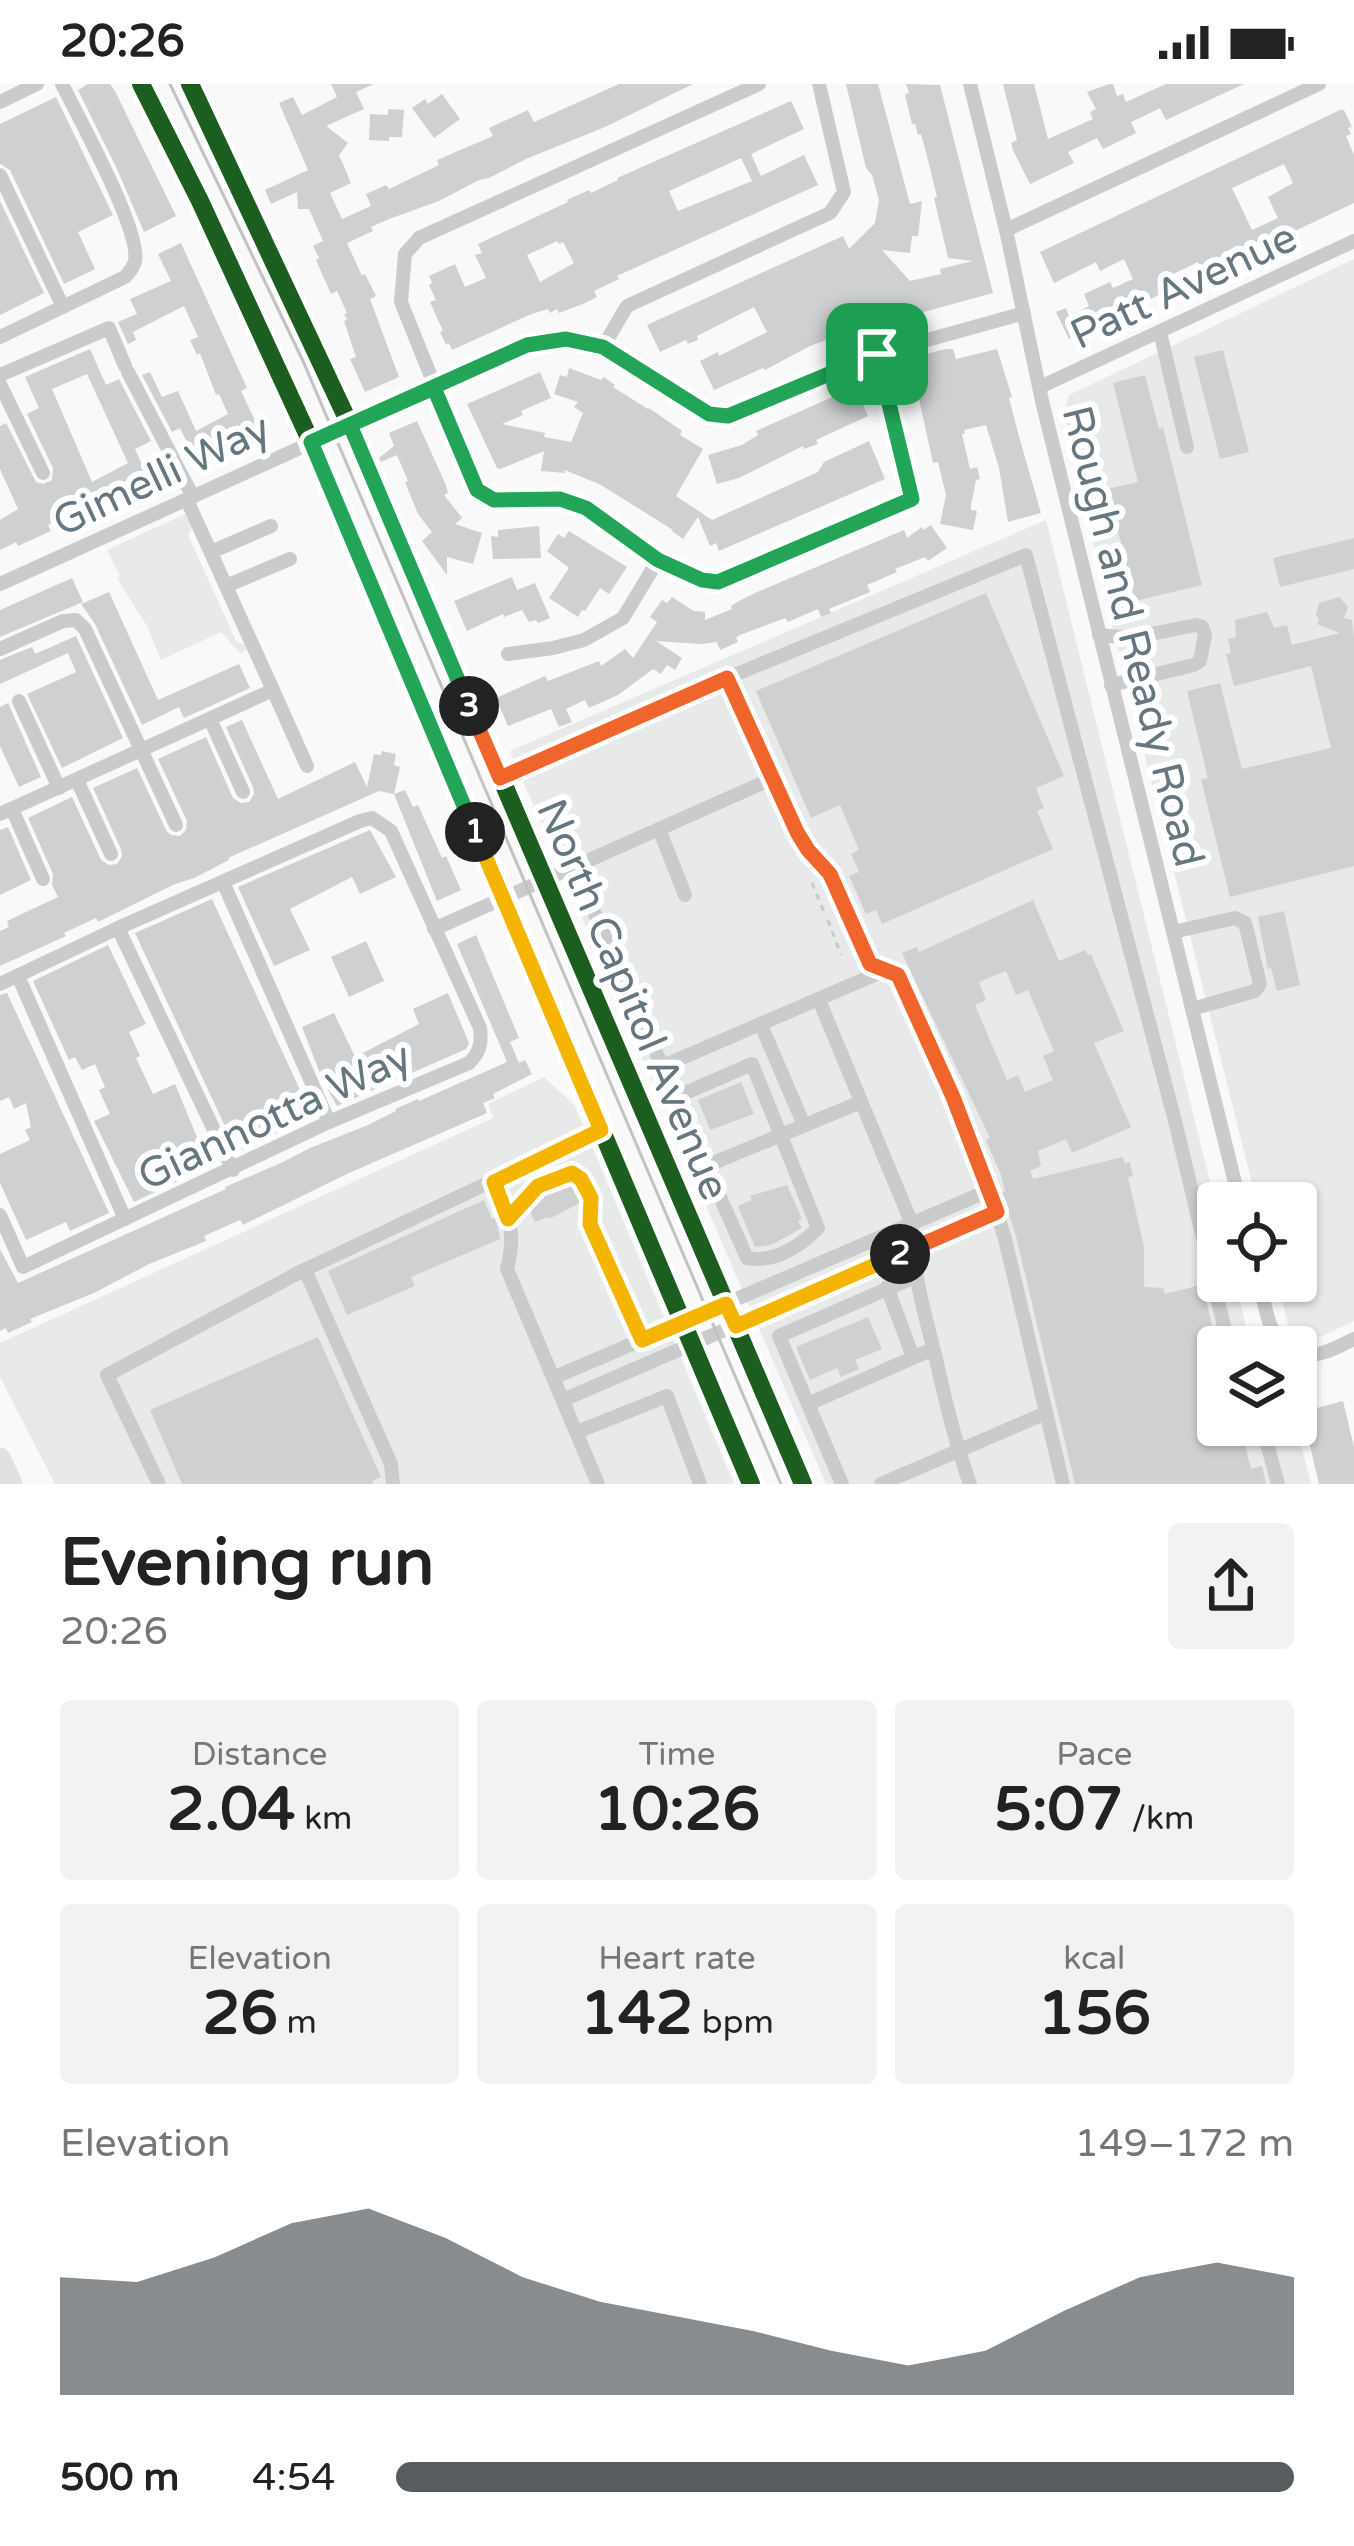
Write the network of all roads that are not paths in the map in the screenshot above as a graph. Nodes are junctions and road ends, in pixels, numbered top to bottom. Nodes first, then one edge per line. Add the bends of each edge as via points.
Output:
1 (38, 84) edge
2 (62, 84) edge
3 (141, 84) edge
4 (190, 84) edge
5 (760, 84) edge
6 (819, 84) edge
7 (970, 84) edge
8 (1319, 84) edge
9 (1, 98) edge
10 (0, 176) edge
11 (1006, 230) junction
12 (1354, 242) edge
13 (63, 307) junction
14 (1024, 313) junction
15 (1160, 332) junction
16 (0, 337) edge
17 (603, 347) junction
18 (877, 354) junction
19 (0, 379) edge
20 (1040, 387) junction
21 (434, 388) junction
22 (350, 425) junction
23 (311, 442) junction
24 (1187, 447) dead end
25 (43, 472) dead end
26 (190, 498) junction
27 (271, 526) dead end
28 (211, 552) junction
29 (290, 559) dead end
30 (658, 560) junction
31 (0, 584) edge
32 (226, 586) junction
33 (1100, 635) junction
34 (0, 649) edge
35 (508, 654) dead end
36 (727, 678) junction
37 (1111, 685) junction
38 (273, 690) junction
39 (19, 701) dead end
40 (210, 719) junction
41 (141, 751) junction
42 (308, 766) dead end
43 (500, 778) junction
44 (774, 778) junction
45 (77, 780) junction
46 (59, 788) junction
47 (242, 792) dead end
48 (6, 812) edge
49 (176, 825) dead end
50 (658, 830) junction
51 (111, 854) dead end
52 (43, 879) dead end
53 (546, 880) junction
54 (223, 882) junction
55 (586, 894) dead end
56 (685, 895) dead end
57 (504, 899) junction
58 (118, 928) junction
59 (434, 929) junction
60 (1173, 932) junction
61 (888, 969) junction
62 (18, 976) junction
63 (0, 984) edge
64 (819, 1000) junction
65 (1192, 1009) junction
66 (761, 1025) junction
67 (663, 1066) junction
68 (676, 1097) junction
69 (861, 1102) junction
70 (329, 1122) junction
71 (804, 1125) junction
72 (601, 1130) junction
73 (780, 1135) junction
74 (706, 1166) junction
75 (232, 1170) junction
76 (494, 1182) junction
77 (1235, 1182) edge
78 (990, 1190) junction
79 (997, 1212) junction
80 (0, 1215) edge
81 (125, 1219) junction
82 (508, 1219) junction
83 (912, 1224) junction
84 (912, 1249) junction
85 (305, 1270) junction
86 (917, 1276) junction
87 (887, 1287) junction
88 (726, 1304) junction
89 (682, 1323) junction
90 (736, 1326) junction
91 (1224, 1326) edge
92 (1354, 1339) edge
93 (642, 1340) junction
94 (691, 1345) junction
95 (933, 1348) junction
96 (1317, 1354) edge
97 (913, 1357) junction
98 (553, 1378) junction
99 (563, 1400) junction
100 (808, 1404) junction
101 (1046, 1413) junction
102 (577, 1432) junction
103 (1268, 1446) edge
104 (958, 1451) junction
105 (0, 1458) edge
106 (13, 1484) edge
107 (158, 1484) edge
108 (393, 1484) edge
109 (598, 1484) edge
110 (700, 1484) edge
111 (751, 1484) edge
112 (803, 1484) edge
113 (842, 1484) edge
114 (881, 1484) edge
115 (970, 1484) edge
116 (1063, 1484) edge
117 (1278, 1484) edge

1 - 9 street
2 - 13 street via 135,251 125,277
3 - 23 main road, North Capitol Avenue
4 - 22 main road, North Capitol Avenue
5 - 21 street via 419,238 406,254 401,302
6 - 17 street via 844,192 830,213 627,306
7 - 11 street, Rough and Ready Road
8 - 11 street
10 - 13 street
11 - 14 street, Rough and Ready Road
12 - 15 street, Patt Avenue
13 - 16 street
14 - 18 street
14 - 20 street, Rough and Ready Road
15 - 20 street, Patt Avenue
15 - 24 street
17 - 18 street via 709,414 728,416
17 - 21 street, Gimelli Way via 566,339 527,345
18 - 30 street via 912,499 718,582
19 - 25 street
19 - 26 street via 109,328
20 - 33 street, Rough and Ready Road
21 - 22 street, Gimelli Way
21 - 30 street via 477,490 494,500 560,499 586,508
22 - 23 street, Gimelli Way
22 - 43 main road, North Capitol Avenue
23 - 26 street, Gimelli Way
23 - 57 main road, North Capitol Avenue
26 - 28 street
26 - 31 street, Gimelli Way
27 - 28 street
28 - 32 street
29 - 32 street
30 - 35 street via 623,618 584,640
32 - 38 street
33 - 37 street, Rough and Ready Road
33 - 37 street via 1131,638 1196,625 1205,635 1194,665
34 - 41 street via 76,620
36 - 43 street
36 - 44 street
36 - 91 street via 1025,555
37 - 60 street, Rough and Ready Road
38 - 40 street
38 - 42 street
39 - 46 street
40 - 41 street
40 - 47 street
41 - 45 street
41 - 49 street
43 - 53 main road, North Capitol Avenue
44 - 50 street
44 - 61 street via 870,964
45 - 46 street
45 - 51 street
46 - 48 street
48 - 52 street
50 - 53 street
50 - 56 street
53 - 57 street
53 - 88 main road, North Capitol Avenue
54 - 58 street, Giannotta Way
54 - 59 street, Giannotta Way via 372,818 391,831
54 - 70 street
55 - 67 street
57 - 59 street
57 - 72 main road, North Capitol Avenue
58 - 62 street, Giannotta Way
58 - 75 street
59 - 70 street, Giannotta Way via 480,1028 478,1054
60 - 65 street, Rough and Ready Road
60 - 65 street via 1235,918 1245,923 1250,943 1255,991
61 - 64 street
61 - 78 street via 909,997
62 - 63 street, Giannotta Way
62 - 81 street
64 - 66 street
64 - 69 street
65 - 77 street, Rough and Ready Road
66 - 67 street
66 - 71 street
67 - 68 street
68 - 73 street via 752,1064
68 - 74 street
69 - 71 street
69 - 83 street
70 - 75 street, Giannotta Way
71 - 73 street
72 - 76 street
72 - 89 main road, North Capitol Avenue
73 - 74 street
73 - 74 street via 818,1228 801,1246 764,1261 747,1258
75 - 81 street, Giannotta Way
76 - 82 street
76 - 85 street
78 - 79 street
78 - 83 street
79 - 84 street
79 - 101 street
80 - 81 street, Giannotta Way via 23,1268
82 - 93 street via 538,1186 572,1173 581,1179 591,1198 590,1224
82 - 98 street via 507,1269
83 - 84 street
83 - 88 street
84 - 86 street
84 - 90 street
85 - 107 street via 107,1375
85 - 108 street
86 - 87 street
86 - 95 street
87 - 97 street
87 - 100 street via 779,1336
88 - 89 street
88 - 90 main road, North Capitol Avenue
89 - 93 street
89 - 94 main road, North Capitol Avenue
90 - 94 street
90 - 112 main road, North Capitol Avenue
92 - 96 street
93 - 98 street
94 - 99 street
94 - 111 main road, North Capitol Avenue
95 - 97 street
95 - 104 street
97 - 100 street
98 - 99 street
99 - 102 street
100 - 113 street
101 - 104 street
101 - 116 street
102 - 109 street
102 - 110 street via 667,1396
103 - 117 street
104 - 114 street
104 - 115 street
105 - 106 highway

